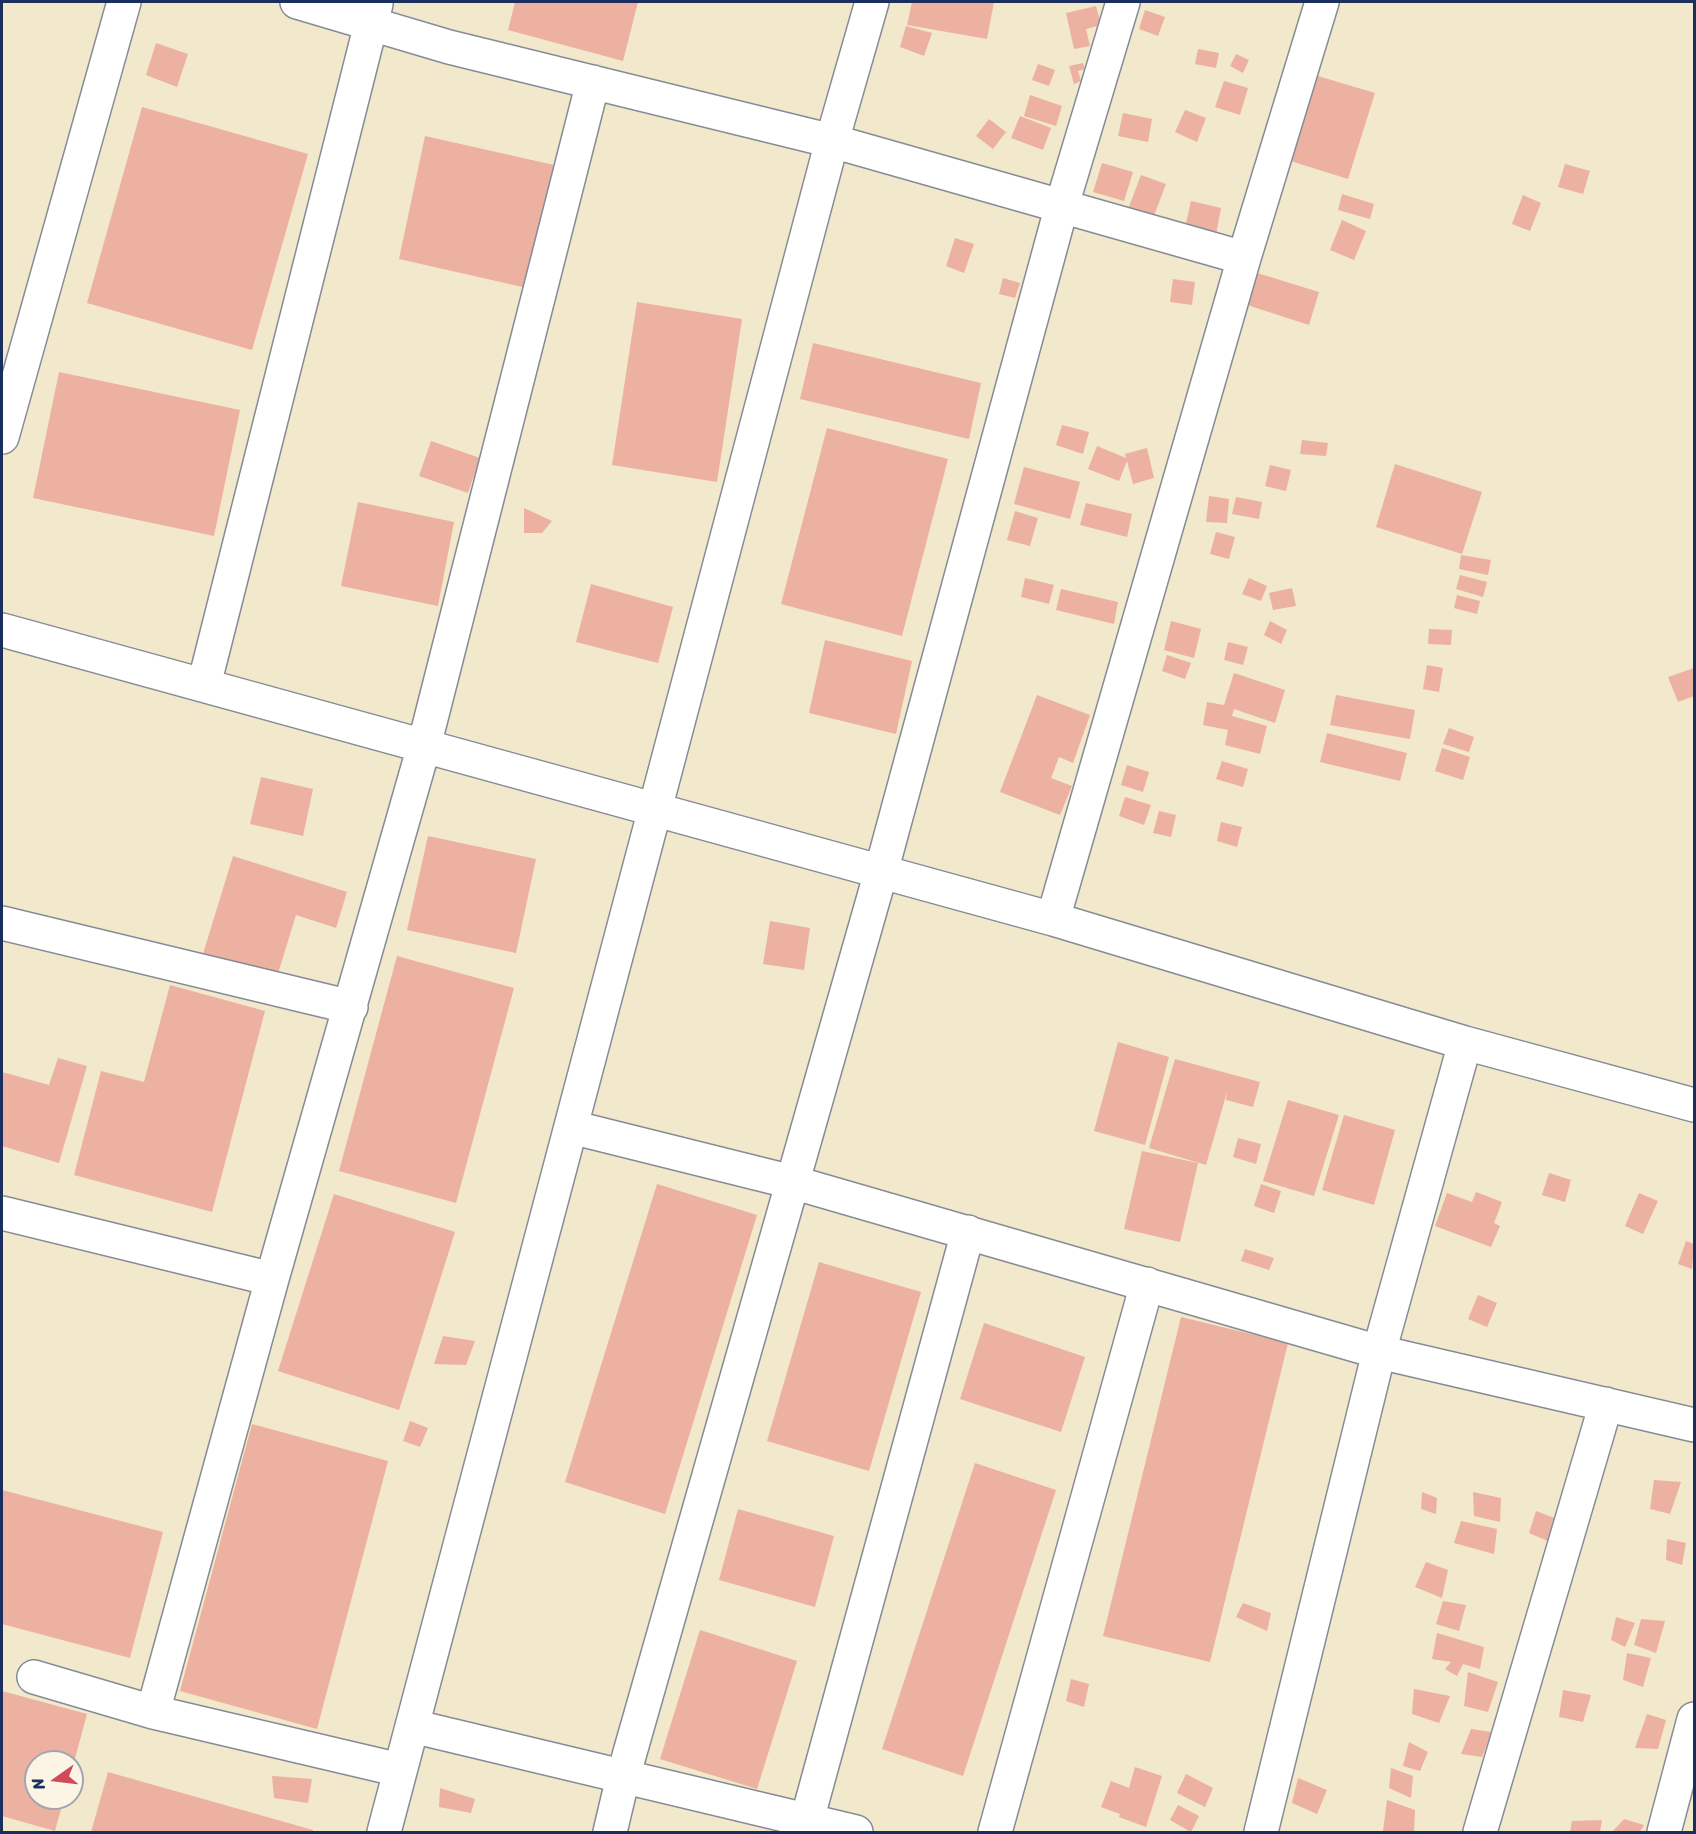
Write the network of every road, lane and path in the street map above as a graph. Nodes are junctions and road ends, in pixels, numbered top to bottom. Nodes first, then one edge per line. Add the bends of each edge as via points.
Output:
1 (124, 2) edge
2 (297, 2) edge
3 (872, 2) edge
4 (1124, 2) edge
5 (1318, 2) edge
6 (374, 12) edge
7 (593, 82) junction
8 (832, 141) junction
9 (1062, 205) junction
10 (1244, 258) junction
11 (2, 437) edge
12 (2, 630) edge
13 (204, 685) junction
14 (424, 746) junction
15 (654, 811) junction
16 (881, 872) junction
17 (1053, 919) junction
18 (2, 923) edge
19 (351, 1007) junction
20 (1465, 1042) junction
21 (1695, 1106) edge
22 (571, 1127) junction
23 (792, 1182) junction
24 (2, 1213) edge
25 (968, 1232) junction
26 (272, 1279) junction
27 (1147, 1284) junction
28 (1379, 1352) junction
29 (1606, 1404) junction
30 (1695, 1425) edge
31 (34, 1677) dead end
32 (153, 1712) junction
33 (1695, 1719) edge
34 (412, 1726) junction
35 (400, 1770) junction
36 (623, 1777) junction
37 (807, 1820) junction
38 (758, 1821) edge
39 (384, 1833) edge
40 (610, 1833) edge
41 (856, 1833) edge
42 (995, 1833) edge
43 (1261, 1833) edge
44 (1480, 1833) edge
45 (1664, 1833) edge

1 - 11 street
2 - 6 street
3 - 8 street
4 - 9 street
5 - 10 street
6 - 7 street via 449,47
6 - 13 street
7 - 8 street
7 - 14 street
8 - 9 street
8 - 15 street
9 - 10 street
9 - 16 street
10 - 17 street
12 - 13 street
13 - 14 street
14 - 15 street
14 - 19 street
15 - 16 street
15 - 22 street
16 - 17 street
16 - 23 street
17 - 20 street
18 - 19 street
19 - 26 street
20 - 21 street
20 - 28 street
22 - 23 street
22 - 34 street
23 - 25 street
23 - 36 street
24 - 26 street
25 - 27 street
25 - 37 street
26 - 32 street
27 - 28 street
27 - 42 street
28 - 29 street
28 - 43 street
29 - 30 street
29 - 44 street
31 - 32 street
32 - 35 street
33 - 45 street
34 - 35 street
34 - 36 street
35 - 39 street
36 - 38 street
36 - 40 street
37 - 38 street
37 - 41 street

